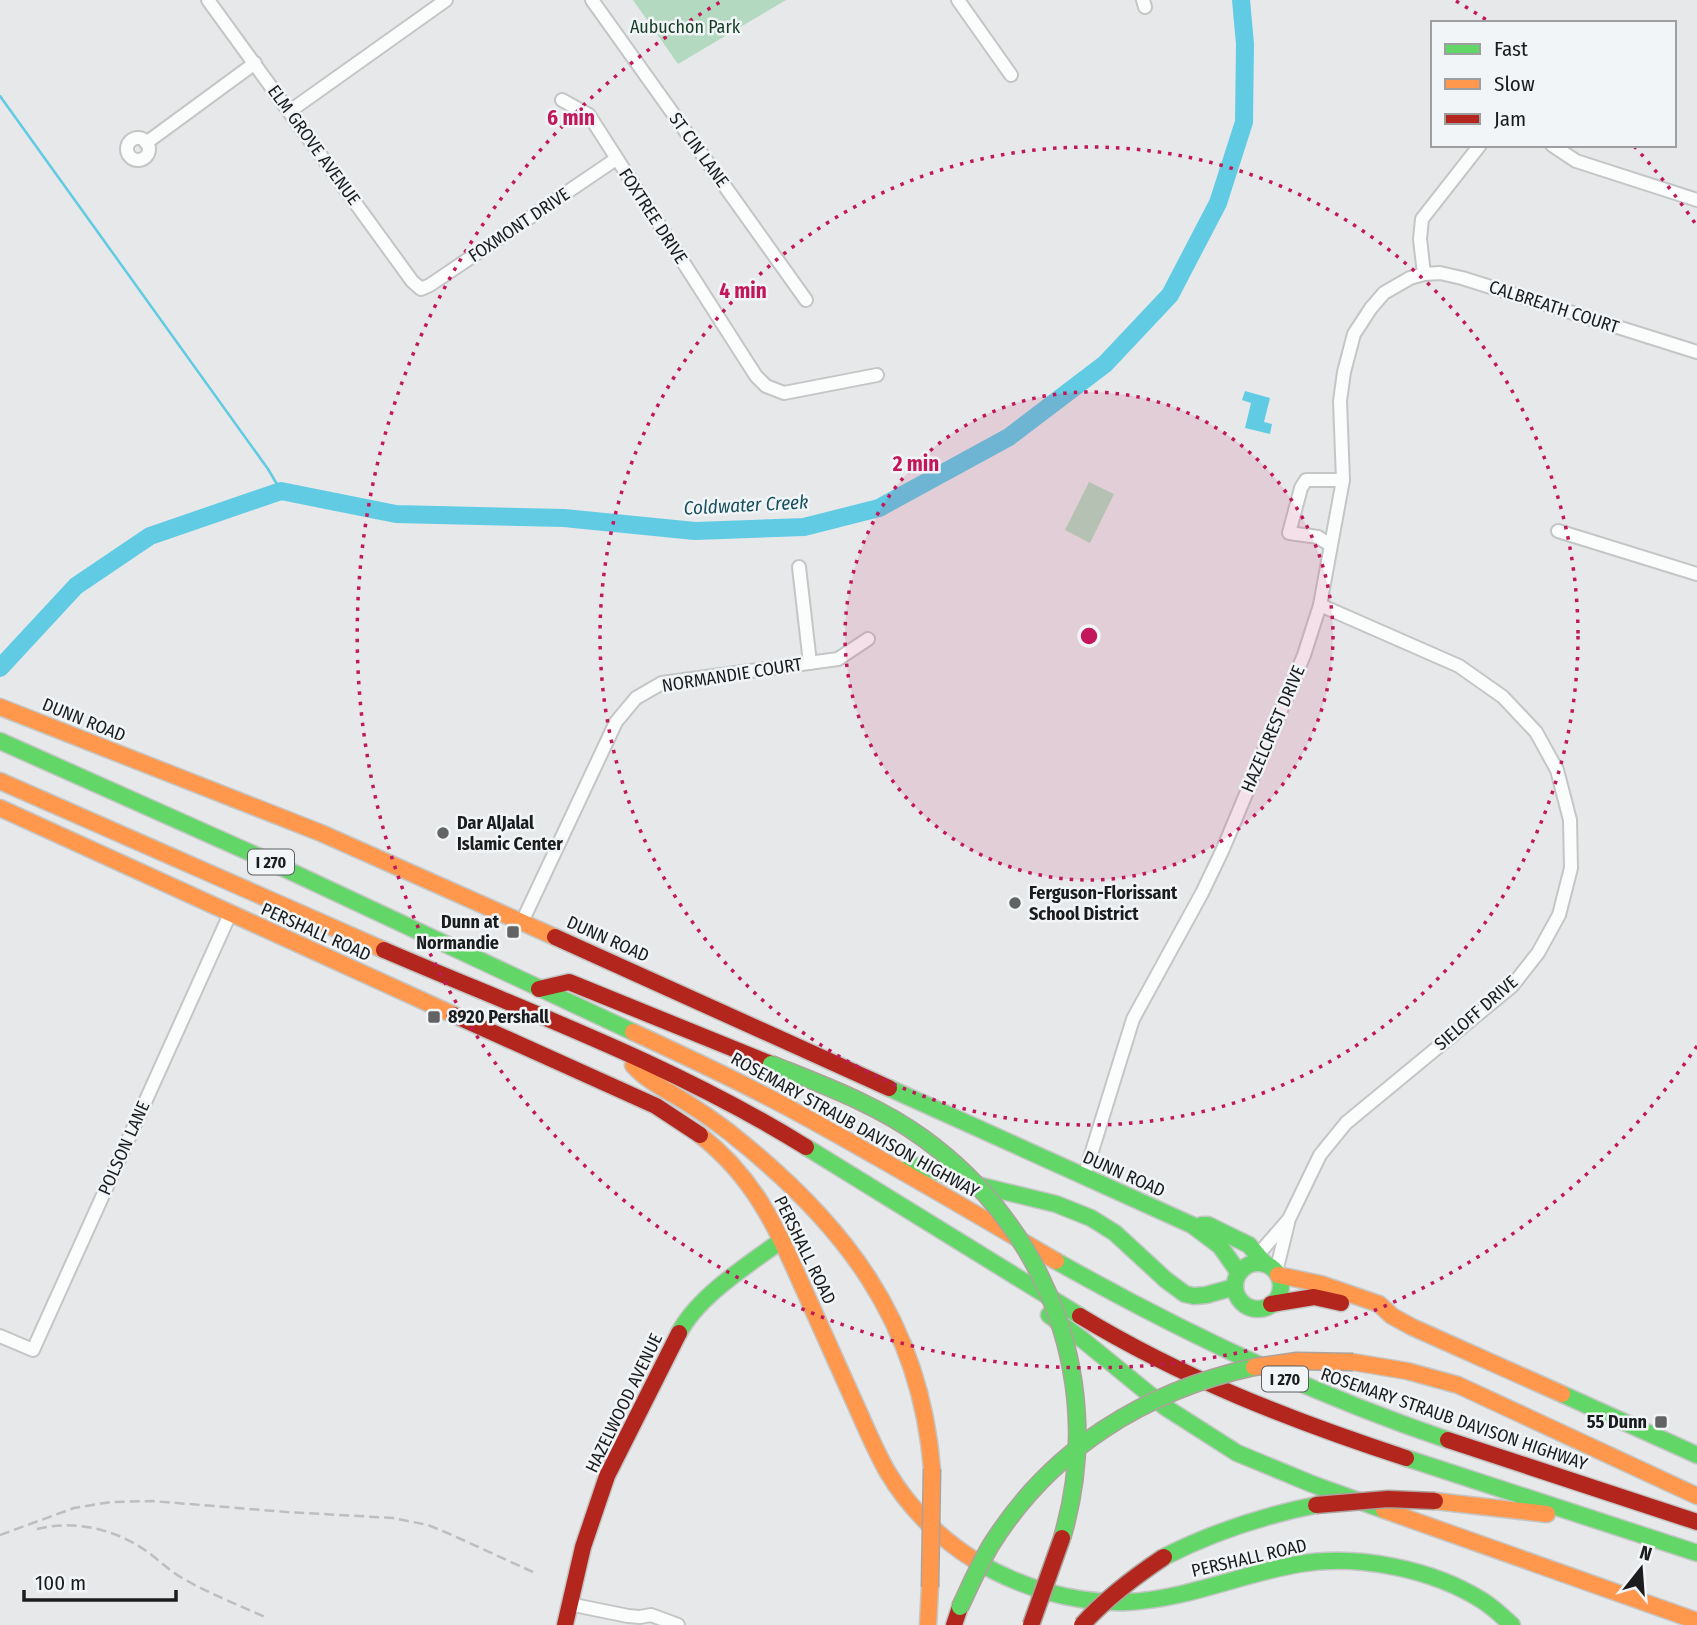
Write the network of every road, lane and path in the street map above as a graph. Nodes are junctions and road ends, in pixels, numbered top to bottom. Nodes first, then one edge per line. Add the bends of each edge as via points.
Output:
1 (208, 0) edge
2 (446, 0) edge
3 (592, 0) edge
4 (958, 0) edge
5 (255, 63) junction
6 (1011, 75) dead end
7 (562, 100) dead end
8 (290, 111) junction
9 (146, 142) dead end
10 (1478, 147) edge
11 (1555, 147) edge
12 (616, 159) junction
13 (1697, 200) edge
14 (1424, 274) junction
15 (1410, 278) joint
16 (421, 289) joint
17 (806, 300) dead end
18 (1697, 352) edge
19 (877, 374) dead end
20 (1343, 481) junction
21 (1558, 531) dead end
22 (1330, 545) junction
23 (799, 567) dead end
24 (1697, 574) edge
25 (1320, 605) junction
26 (868, 639) dead end
27 (810, 663) junction
28 (0, 707) edge
29 (0, 741) edge
30 (0, 781) edge
31 (0, 808) edge
32 (230, 914) junction
33 (522, 922) junction
34 (539, 989) junction
35 (619, 1050) junction
36 (901, 1171) junction
37 (1084, 1177) junction
38 (1289, 1219) junction
39 (1192, 1225) junction
40 (782, 1240) junction
41 (994, 1262) junction
42 (1257, 1270) junction
43 (1271, 1304) junction
44 (1391, 1316) junction
45 (0, 1336) edge
46 (1697, 1455) edge
47 (1697, 1496) edge
48 (1595, 1520) junction
49 (1697, 1522) edge
50 (1697, 1553) edge
51 (569, 1604) junction
52 (1697, 1621) edge
53 (565, 1625) edge
54 (678, 1625) edge
55 (928, 1625) edge
56 (954, 1625) edge
57 (1031, 1625) edge
58 (1082, 1625) edge
59 (1512, 1625) edge

1 - 5 street, ELM GROVE AVENUE
2 - 8 street
3 - 17 street, ST CIN LANE
4 - 6 street
5 - 8 street, ELM GROVE AVENUE
5 - 9 street
7 - 12 street, FOXTREE DRIVE via 589,115
8 - 16 street, ELM GROVE AVENUE
10 - 14 street via 1422,219
11 - 13 street via 1576,161
12 - 16 street, FOXMONT DRIVE
12 - 19 street, FOXTREE DRIVE via 766,386 784,393
14 - 15 street, CALBREATH COURT
14 - 18 street, CALBREATH COURT via 1462,278
15 - 20 street, HAZELCREST DRIVE via 1384,293 1354,334 1340,401
20 - 22 street, HAZELCREST DRIVE
20 - 22 street via 1307,480 1289,533 1318,537
21 - 24 street
22 - 25 street, HAZELCREST DRIVE
23 - 27 street
25 - 37 street, HAZELCREST DRIVE via 1301,664 1223,849 1133,1019
25 - 38 street, SIELOFF DRIVE via 1459,666 1503,697 1536,732 1557,770 1570,820 1571,868 1559,915 1512,986 1346,1123 1320,1155
26 - 27 street, NORMANDIE COURT via 838,659
27 - 33 street, NORMANDIE COURT via 662,683 636,698 616,722
28 - 33 main road, DUNN ROAD via 321,833
29 - 34 main road, ROSEMARY STRAUB DAVISON HIGHWAY / I 270 via 293,871
30 - 35 main road, I 270
31 - 32 main road, PERSHALL ROAD
32 - 40 main road, PERSHALL ROAD via 656,1106 713,1145 740,1172
32 - 45 street, POLSON LANE via 33,1350
33 - 37 main road, DUNN ROAD
34 - 36 main road, ROSEMARY STRAUB DAVISON HIGHWAY / I 270 via 738,1082
34 - 57 main road, bridge via 569,982 846,1095 926,1140 978,1185 1003,1214 1037,1266 1062,1328 1078,1422 1071,1503
35 - 41 main road, I 270 via 785,1135
35 - 55 main road, bridge via 642,1076 699,1111 777,1172 848,1248 888,1310 904,1344 929,1433
36 - 42 main road via 919,1166 1088,1218 1116,1234 1190,1296 1215,1293
36 - 49 main road, ROSEMARY STRAUB DAVISON HIGHWAY / I 270 via 1132,1304 1284,1378 1387,1420
37 - 39 main road, DUNN ROAD
38 - 42 street, SIELOFF DRIVE
38 - 42 street, SIELOFF DRIVE
39 - 42 main road, DUNN ROAD via 1230,1258
39 - 42 main road, DUNN ROAD via 1208,1225 1249,1245
40 - 51 main road, HAZELWOOD AVENUE via 714,1290 684,1324 607,1476
40 - 59 main road, PERSHALL ROAD via 892,1479 925,1520 990,1570 1053,1594 1122,1602 1162,1599 1300,1564 1371,1563 1456,1587
41 - 48 main road, I 270 via 1137,1348 1216,1388 1337,1435
41 - 52 main road via 1025,1297 1165,1407 1237,1453
42 - 43 main road via 1281,1287
42 - 43 main road via 1236,1294 1251,1308
42 - 44 main road, DUNN ROAD via 1333,1288 1379,1304
43 - 44 main road, DUNN ROAD via 1316,1296
44 - 46 main road, DUNN ROAD
47 - 56 main road, bridge via 1458,1385 1427,1375 1353,1362 1265,1364 1229,1371 1160,1396 1128,1412 1068,1455 1017,1507 996,1537
48 - 50 main road, I 270
48 - 58 main road, bridge via 1388,1499 1259,1517 1195,1540 1164,1557 1118,1590
51 - 53 main road, HAZELWOOD AVENUE
51 - 54 street via 628,1616 651,1615

